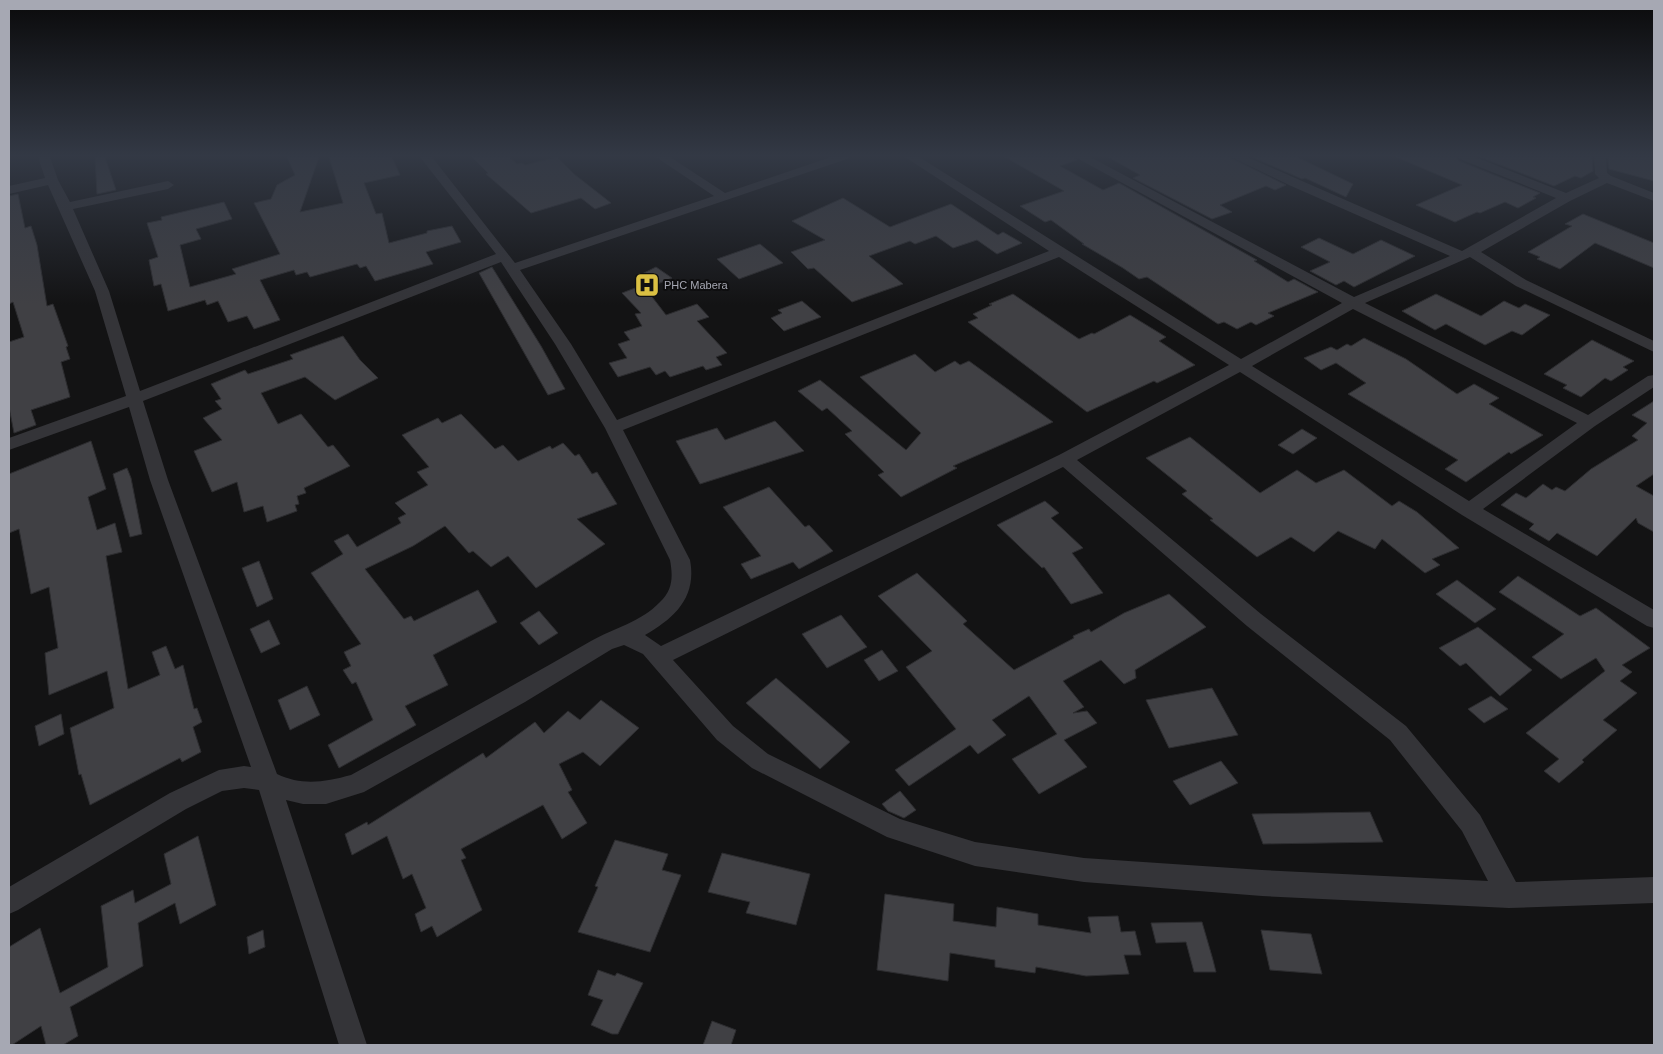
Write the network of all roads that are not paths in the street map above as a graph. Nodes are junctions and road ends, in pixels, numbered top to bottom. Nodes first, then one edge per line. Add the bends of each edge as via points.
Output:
1 (70, 206) edge
2 (464, 206) edge
3 (689, 206) edge
4 (987, 206) edge
5 (1173, 206) edge
6 (1347, 206) edge
7 (1552, 206) edge
8 (66, 207) joint
9 (1058, 252) junction
10 (1467, 254) junction
11 (509, 262) junction
12 (1353, 303) junction
13 (1654, 347) edge
14 (1240, 366) junction
15 (1654, 380) edge
16 (134, 400) junction
17 (1589, 422) junction
18 (613, 428) junction
19 (9, 444) edge
20 (1065, 459) junction
21 (1469, 510) junction
22 (1654, 620) edge
23 (624, 636) junction
24 (659, 657) junction
25 (268, 781) junction
26 (1654, 890) edge
27 (1509, 895) junction
28 (9, 901) edge
29 (353, 1045) edge

1 - 8 street
2 - 11 street
3 - 11 street
4 - 9 street
5 - 12 street
6 - 10 street
7 - 10 street
8 - 16 street via 102,291
9 - 14 street
9 - 18 street
10 - 12 street
10 - 13 street
11 - 16 street
11 - 18 street
12 - 14 street
12 - 17 street
14 - 20 street
14 - 21 street
15 - 17 street
16 - 19 street
16 - 25 street via 159,480
17 - 21 street
18 - 23 street via 680,560 682,580 674,600 659,617
20 - 24 street
20 - 27 street via 1254,620 1398,733 1471,823
21 - 22 street
23 - 24 street via 639,641
23 - 25 street via 605,643 356,784 326,793 303,793
24 - 27 street via 725,733 760,761 896,829 975,854 1084,870 1147,875
25 - 28 street via 244,777 211,785 178,801
25 - 29 street
26 - 27 street

